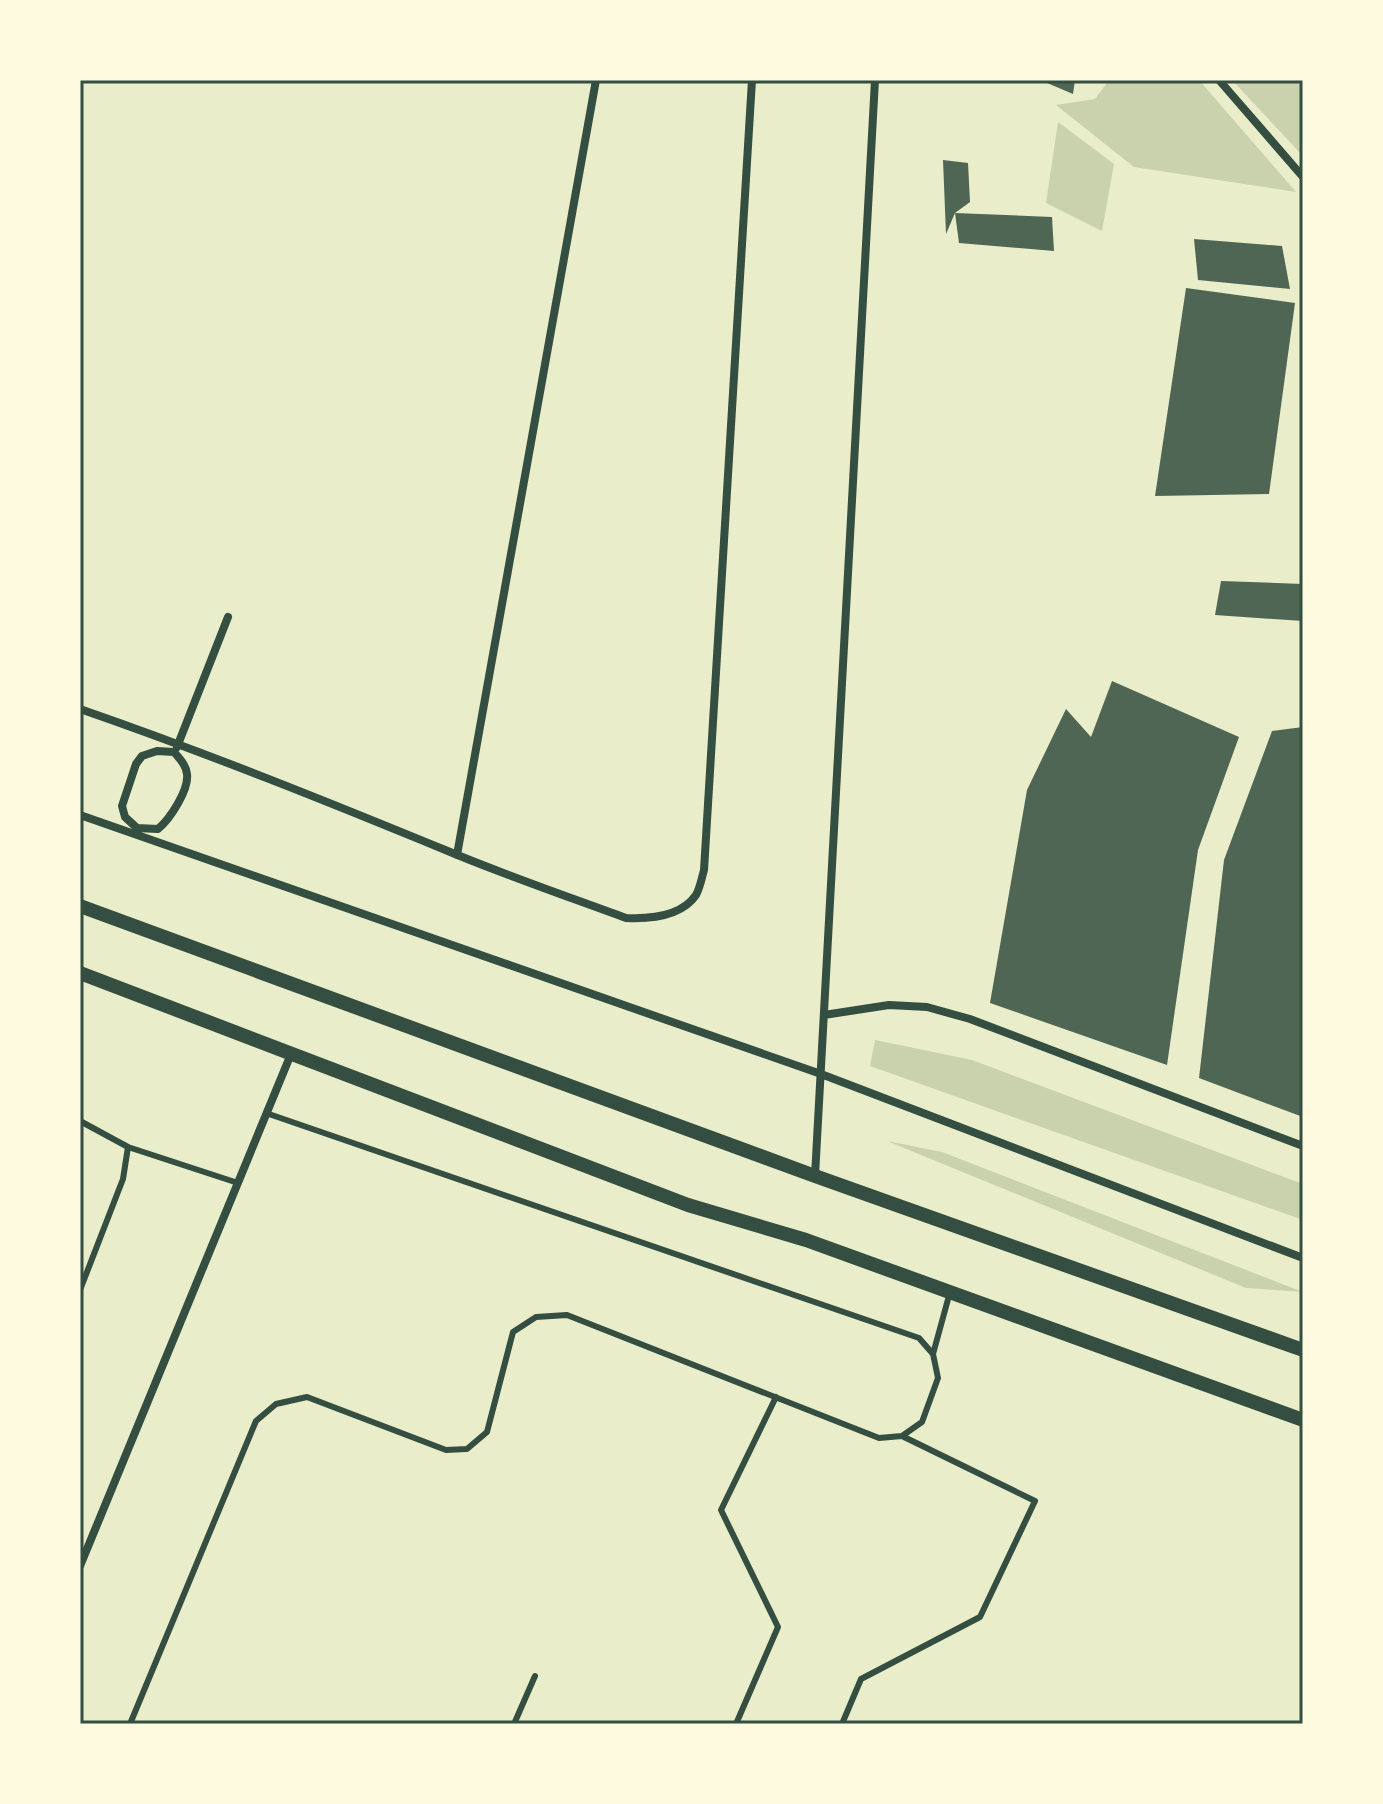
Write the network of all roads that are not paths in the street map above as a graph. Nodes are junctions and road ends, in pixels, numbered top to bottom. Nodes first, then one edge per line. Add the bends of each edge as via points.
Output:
1 (596, 80) edge
2 (752, 80) edge
3 (875, 80) edge
4 (1219, 80) edge
5 (1303, 177) edge
6 (228, 617) dead end
7 (80, 709) edge
8 (179, 743) junction
9 (174, 752) junction
10 (80, 815) edge
11 (136, 831) junction
12 (457, 855) junction
13 (80, 906) edge
14 (80, 973) edge
15 (824, 1015) junction
16 (291, 1054) junction
17 (821, 1074) junction
18 (266, 1113) junction
19 (80, 1121) edge
20 (1303, 1146) edge
21 (128, 1147) junction
22 (815, 1176) junction
23 (238, 1183) junction
24 (1303, 1258) edge
25 (80, 1290) edge
26 (950, 1292) junction
27 (1303, 1350) edge
28 (933, 1354) junction
29 (776, 1397) junction
30 (1303, 1420) edge
31 (902, 1436) junction
32 (80, 1566) edge
33 (535, 1676) dead end
34 (130, 1724) edge
35 (514, 1724) edge
36 (736, 1724) edge
37 (842, 1724) edge

1 - 12 street
2 - 12 street via 704,870 696,895 654,919 626,918
3 - 15 street
4 - 5 street
6 - 8 street
7 - 8 street
8 - 9 street
8 - 12 street
9 - 11 street via 188,777 170,819 158,829
9 - 11 street via 157,751 136,764 122,806
10 - 11 street
11 - 17 street
13 - 22 street
14 - 16 street
15 - 17 street
15 - 20 street via 889,1005 927,1007
16 - 18 street
16 - 26 street via 688,1205
17 - 22 street
17 - 24 street
18 - 23 street
18 - 28 lane via 919,1338
19 - 21 lane
21 - 23 lane
21 - 25 lane via 123,1179
22 - 27 street
23 - 32 street
26 - 28 lane
26 - 30 street
28 - 31 lane via 938,1378 922,1422
29 - 31 lane via 879,1438
29 - 34 lane via 567,1315 536,1317 513,1332 487,1432 467,1449 446,1450 307,1397 276,1404 256,1421
29 - 36 lane via 721,1510 778,1627
31 - 37 lane via 1035,1501 980,1617 861,1679
33 - 35 lane

